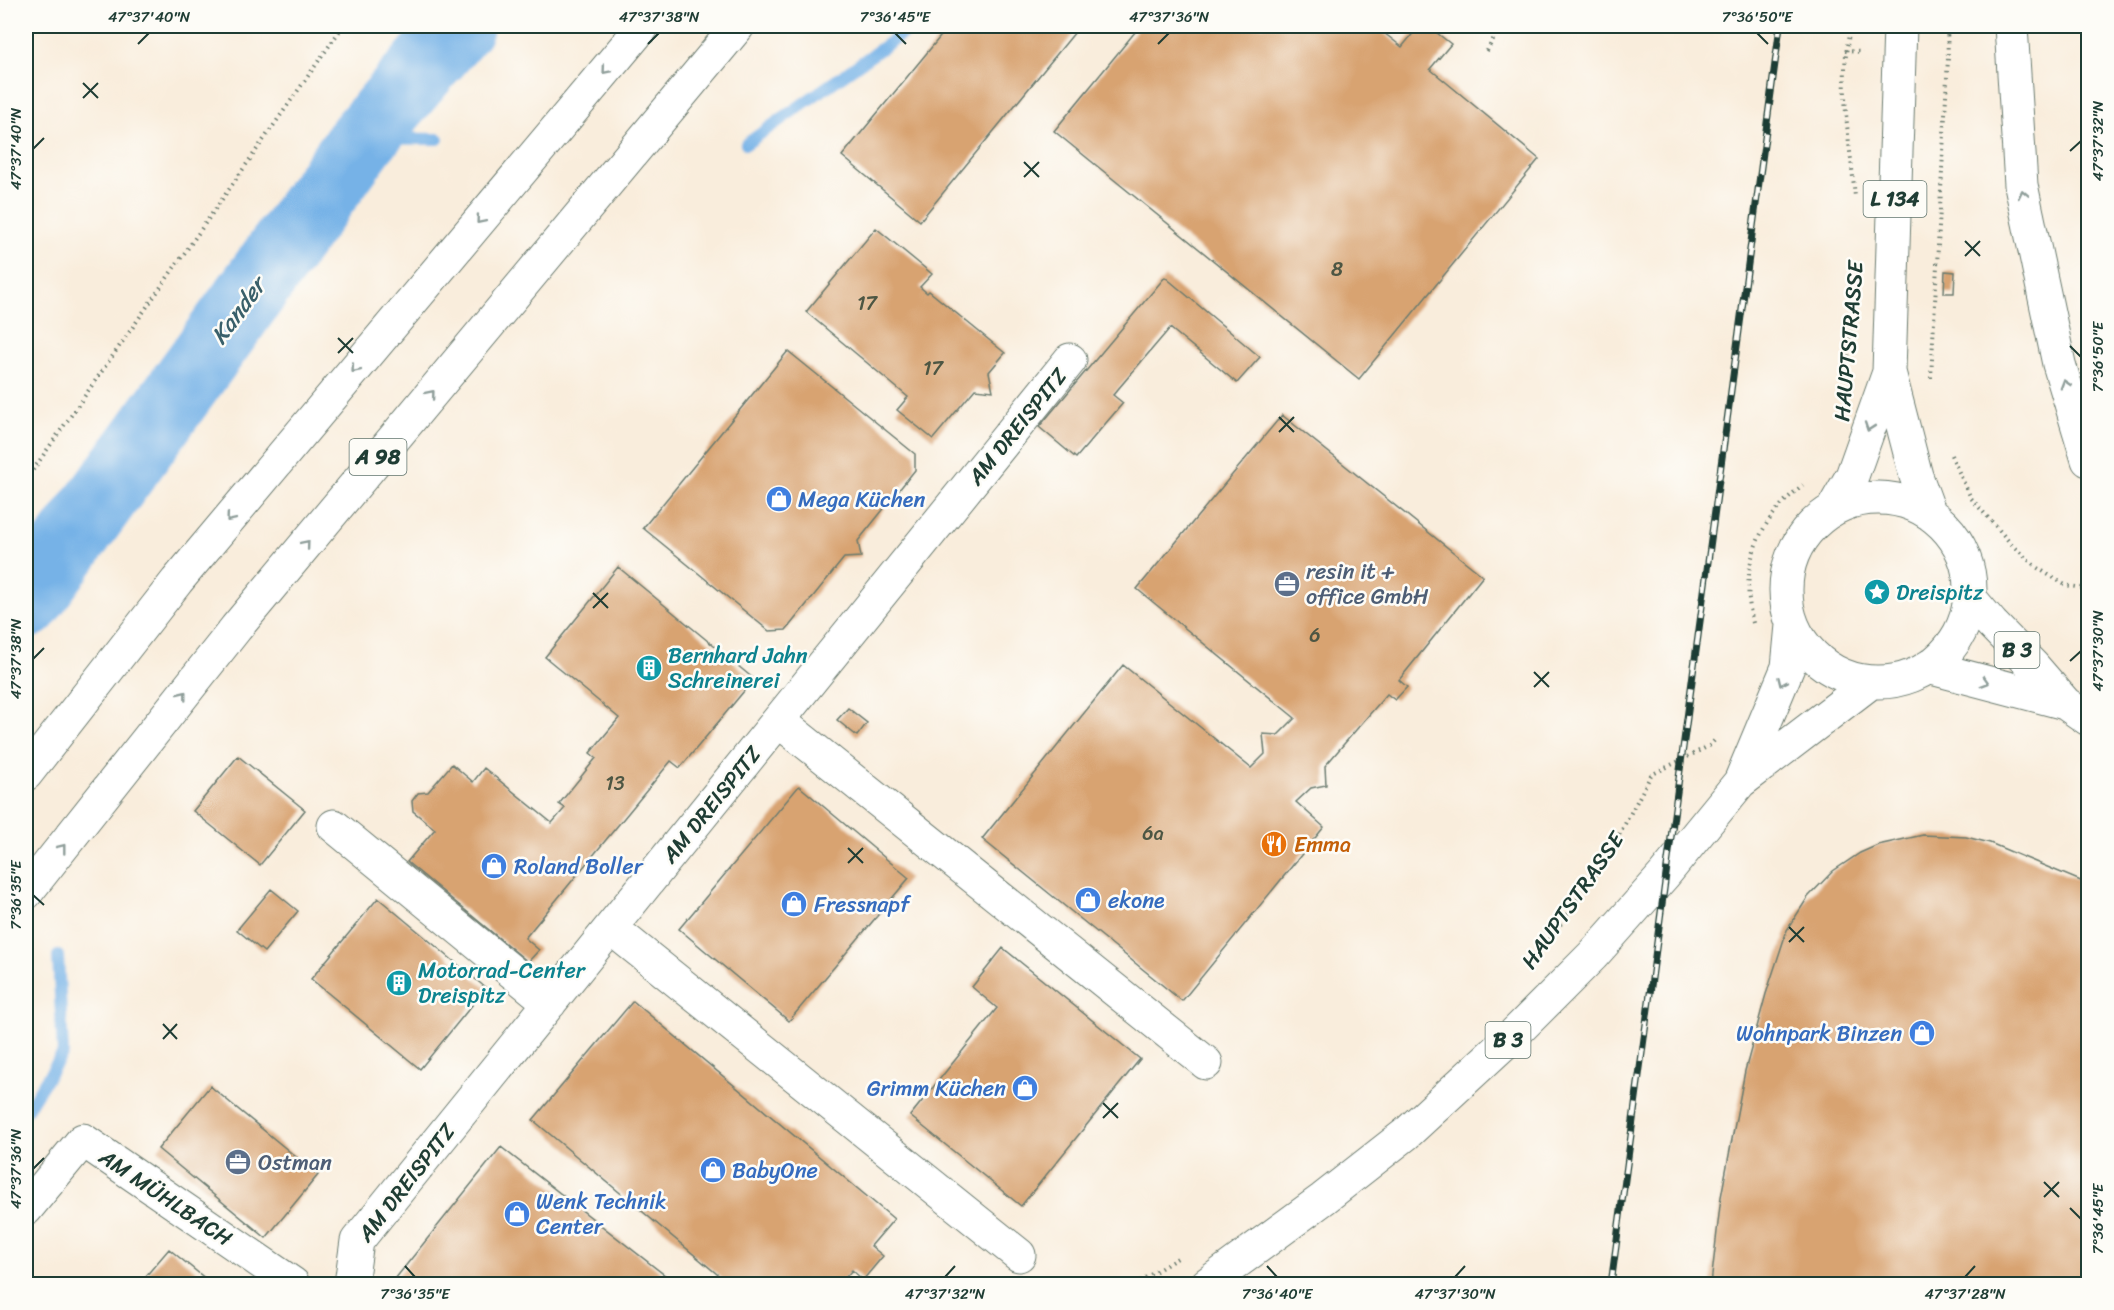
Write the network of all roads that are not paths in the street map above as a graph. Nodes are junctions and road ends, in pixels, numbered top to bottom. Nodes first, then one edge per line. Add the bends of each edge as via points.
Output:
1 (644, 26) edge
2 (738, 26) edge
3 (1900, 26) edge
4 (2011, 26) edge
5 (1070, 360) dead end
6 (1889, 372) junction
7 (2088, 460) edge
8 (1833, 509) junction
9 (1930, 514) junction
10 (1969, 597) junction
11 (1792, 625) junction
12 (1928, 667) junction
13 (1871, 682) junction
14 (2077, 711) edge
15 (779, 721) junction
16 (26, 774) edge
17 (1740, 782) junction
18 (334, 826) dead end
19 (26, 893) edge
20 (611, 928) junction
21 (550, 1003) junction
22 (1206, 1063) dead end
23 (26, 1209) edge
24 (1019, 1255) dead end
25 (293, 1284) edge
26 (351, 1284) edge
27 (1207, 1284) edge

1 -> 16 main road via 177,581
19 -> 2 main road, A 98 via 236,628
3 - 6 main road, HAUPTSTRASSE / L 134
7 -> 4 main road via 2059,364 2021,185
5 - 15 main road, AM DREISPITZ
6 -> 8 main road, HAUPTSTRASSE / L 134 via 1852,476
6 - 9 main road, HAUPTSTRASSE / L 134
8 - 9 main road, HAUPTSTRASSE / B 3 via 1882,498 1899,500
8 - 11 main road, HAUPTSTRASSE / B 3 via 1818,520 1794,551 1786,587
9 - 10 main road, HAUPTSTRASSE / B 3 via 1945,527 1965,560
10 - 12 main road, HAUPTSTRASSE via 1957,636
10 - 14 main road, B 3
11 - 13 main road, HAUPTSTRASSE via 1816,658 1832,670
11 -> 17 main road, HAUPTSTRASSE / B 3 via 1788,667
12 - 13 main road, HAUPTSTRASSE via 1901,679
12 -> 14 main road, B 3
13 - 17 main road, HAUPTSTRASSE / B 3
15 - 20 main road, AM DREISPITZ
15 - 22 main road
17 - 27 main road, HAUPTSTRASSE / B 3 via 1664,876 1511,1037 1406,1134
18 - 21 main road
20 - 21 main road, AM DREISPITZ
20 - 24 main road
21 - 26 main road, AM DREISPITZ via 357,1241
23 - 25 main road, AM MÜHLBACH via 83,1140

